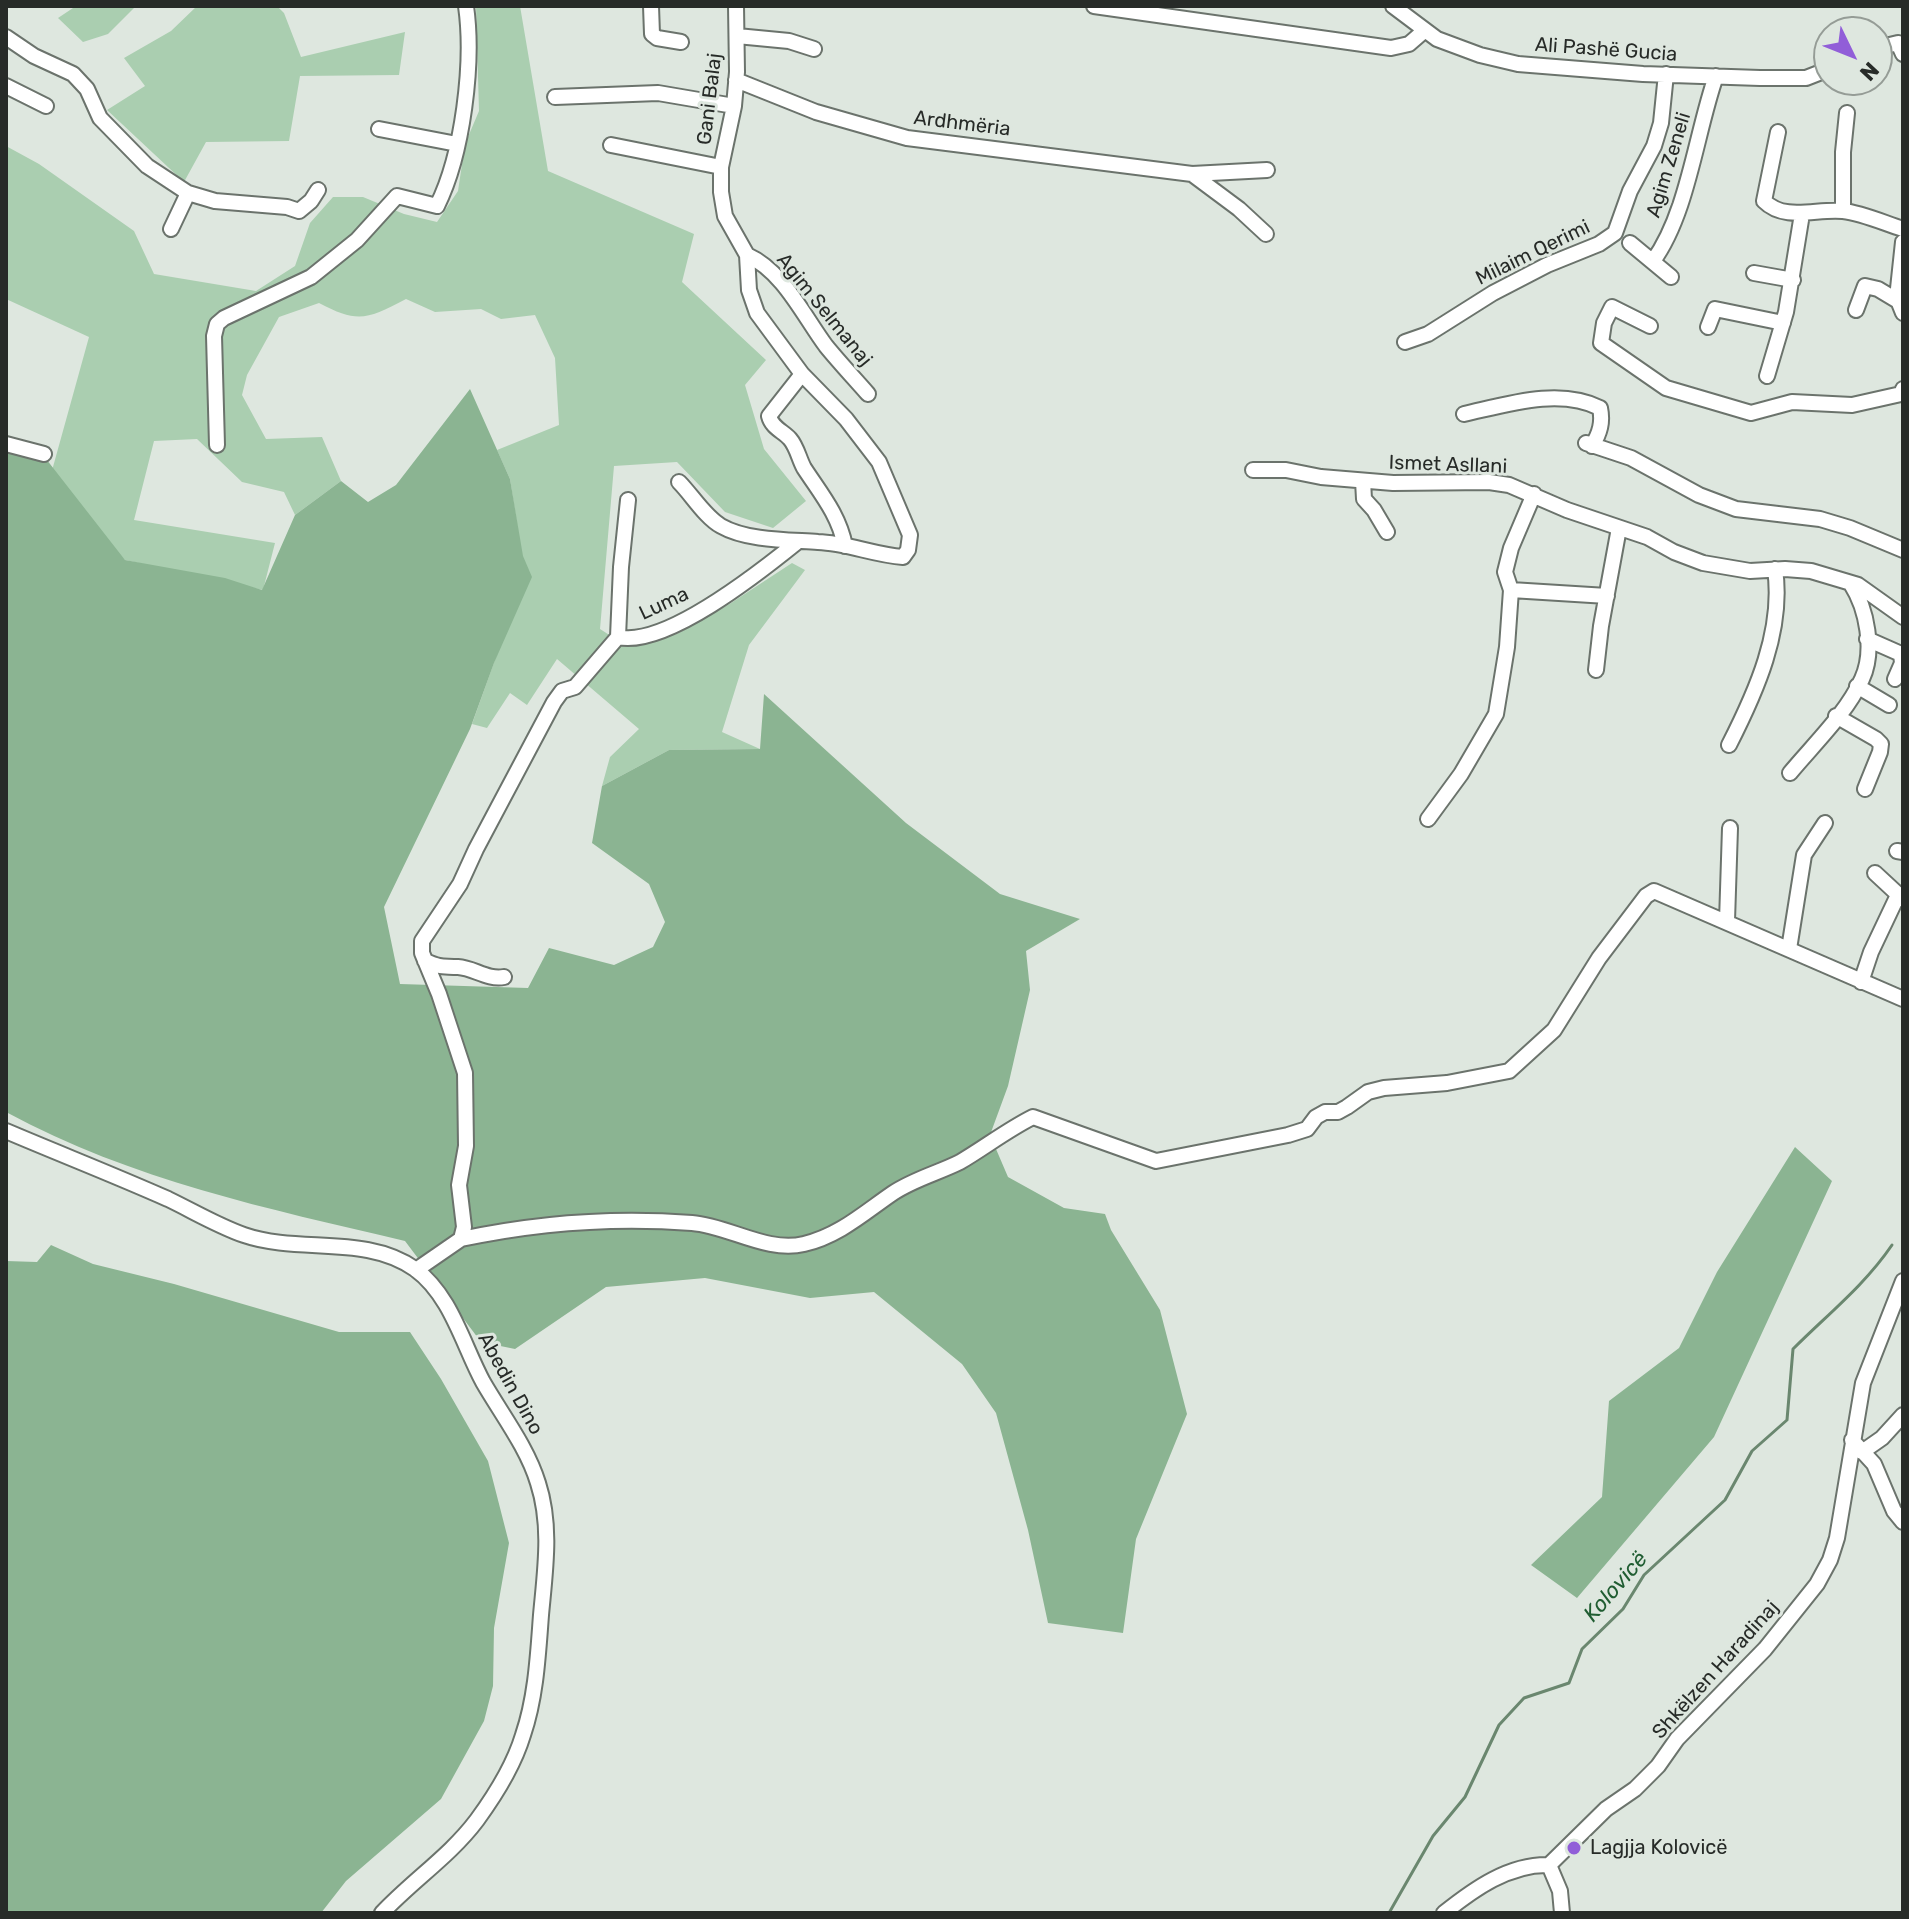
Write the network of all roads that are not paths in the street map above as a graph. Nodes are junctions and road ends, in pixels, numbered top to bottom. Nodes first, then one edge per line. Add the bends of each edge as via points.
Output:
1 (466, 6) edge
2 (651, 6) edge
3 (736, 6) edge
4 (1094, 6) edge
5 (1393, 6) edge
6 (1424, 31) junction
7 (737, 36) junction
8 (6, 37) edge
9 (681, 42) dead end
10 (814, 49) dead end
11 (1666, 74) junction
12 (1813, 74) edge
13 (1716, 76) junction
14 (736, 80) junction
15 (6, 86) edge
16 (555, 97) dead end
17 (46, 106) dead end
18 (734, 106) junction
19 (1847, 113) dead end
20 (379, 129) dead end
21 (1778, 132) dead end
22 (457, 144) junction
23 (611, 145) dead end
24 (721, 167) junction
25 (1267, 170) dead end
26 (1192, 174) junction
27 (318, 190) dead end
28 (188, 193) junction
29 (1843, 211) junction
30 (1802, 214) junction
31 (171, 229) dead end
32 (1903, 229) edge
33 (1266, 234) dead end
34 (1903, 242) edge
35 (1630, 243) dead end
36 (747, 255) junction
37 (1653, 261) junction
38 (1754, 273) dead end
39 (1671, 277) dead end
40 (1793, 280) junction
41 (1901, 307) edge
42 (1856, 310) dead end
43 (1783, 323) junction
44 (1650, 326) dead end
45 (1708, 327) dead end
46 (1405, 342) dead end
47 (802, 374) junction
48 (1767, 376) dead end
49 (1903, 389) edge
50 (868, 394) dead end
51 (1464, 414) dead end
52 (6, 444) edge
53 (217, 445) dead end
54 (44, 454) dead end
55 (1253, 470) dead end
56 (1363, 481) junction
57 (679, 482) dead end
58 (1534, 494) junction
59 (628, 500) dead end
60 (1619, 528) junction
61 (1387, 532) dead end
62 (796, 543) junction
63 (845, 546) junction
64 (1903, 550) edge
65 (1780, 569) junction
66 (1851, 583) junction
67 (1511, 590) junction
68 (1607, 596) junction
69 (1903, 617) edge
70 (618, 637) junction
71 (1867, 639) junction
72 (1596, 670) dead end
73 (1769, 674) dead end
74 (1895, 679) dead end
75 (1857, 686) junction
76 (1889, 705) dead end
77 (1836, 716) junction
78 (1729, 745) dead end
79 (1790, 773) dead end
80 (1865, 789) dead end
81 (1428, 819) dead end
82 (1825, 823) dead end
83 (1730, 828) dead end
84 (1875, 873) dead end
85 (1901, 897) edge
86 (1727, 921) junction
87 (1789, 949) junction
88 (425, 961) junction
89 (504, 977) dead end
90 (1861, 982) junction
91 (1903, 999) edge
92 (6, 1131) edge
93 (461, 1239) junction
94 (416, 1270) junction
95 (1903, 1281) edge
96 (1903, 1415) edge
97 (1852, 1440) junction
98 (1862, 1452) junction
99 (1903, 1522) edge
100 (1549, 1865) junction
101 (382, 1913) edge
102 (1444, 1913) edge
103 (1562, 1913) edge

1 - 22 street via 469,60
2 - 9 street via 652,34
3 - 7 street, Gani Balaj
4 - 6 street via 1391,48 1409,44
5 - 6 street, Ali Pashë Gucia
6 - 11 street, Ali Pashë Gucia via 1461,49 1518,64
7 - 10 street, Gani Balaj
7 - 14 street, Gani Balaj
8 - 28 street via 73,74 87,89 100,118 147,166
11 - 13 street, Ali Pashë Gucia
11 - 46 street, Milaim Qerimi via 1654,146 1615,233
12 - 13 street, Ali Pashë Gucia via 1795,79
13 - 37 street, Agim Zeneli via 1675,217
14 - 18 street, Gani Balaj
14 - 26 street, Ardhmëria via 816,112 907,138
15 - 17 street
16 - 18 street via 658,93
18 - 24 street, Gani Balaj
19 - 29 street
20 - 22 street
21 - 30 street via 1764,201 1770,208
22 - 53 street via 450,181 437,206 397,196 357,240 311,277 217,324
23 - 24 street, Gani Balaj
24 - 36 street, Gani Balaj via 725,216
25 - 26 street, Ardhmëria
26 - 33 street, Ardhmëria
27 - 28 street via 299,211
28 - 31 street
29 - 30 street
29 - 32 street
30 - 40 street
34 - 41 street
35 - 37 street
36 - 47 street via 757,313
36 - 50 street, Agim Selmanaj via 773,273
37 - 39 street
38 - 40 street
40 - 43 street
41 - 42 street via 1865,286
43 - 45 street via 1715,309
43 - 48 street
44 - 49 street via 1612,307 1601,343 1666,388 1728,408 1751,413 1792,402 1852,405 1901,394
47 - 63 street via 769,416 791,440 831,507
47 - 63 street via 879,462 910,535 903,557
51 - 64 street via 1535,399 1591,403 1600,408 1602,418 1599,434 1589,444 1631,458 1736,509 1820,519
52 - 54 street
55 - 56 street, Ismet Asllani
56 - 58 street, Ismet Asllani via 1489,482
56 - 61 street, Ismet Asllani via 1364,499
57 - 62 street via 721,526
58 - 60 street, Ismet Asllani
58 - 67 street via 1505,572
59 - 70 street, Luma
60 - 65 street, Ismet Asllani via 1703,563 1750,571
60 - 68 street
62 - 63 street
62 - 70 street, Luma via 692,616 641,637
65 - 66 street, Ismet Asllani via 1811,571
65 - 73 street via 1781,627
65 - 78 street via 1772,636
66 - 69 street, Ismet Asllani
66 - 71 street via 1860,599
67 - 68 street
67 - 81 street via 1496,714
68 - 72 street
70 - 88 street via 575,687 562,691 554,702 460,884 422,941
71 - 74 street via 1901,654
71 - 75 street via 1863,678
75 - 76 street
75 - 77 street
77 - 79 street
77 - 80 street via 1881,744
82 - 87 street via 1804,855
83 - 86 street
84 - 85 street
85 - 90 street
86 - 87 street
86 - 93 street via 1650,893 1599,958 1554,1030 1509,1071 1368,1092 1288,1135 1156,1161 1033,1117 957,1163 902,1187 856,1220 804,1244 785,1247 696,1223 638,1220
87 - 90 street
88 - 89 street
88 - 93 street via 465,1073
90 - 91 street
92 - 94 street, Abedin Dino via 242,1235 378,1253
93 - 94 street
94 - 101 street, Abedin Dino via 450,1313 529,1459 545,1513 546,1549 533,1696 510,1768 452,1851
95 - 97 street, Shkëlzen Haradinaj via 1863,1383
96 - 98 street
97 - 98 street
97 - 100 street, Shkëlzen Haradinaj via 1837,1538 1817,1584 1658,1766
98 - 99 street via 1874,1464
100 - 102 street via 1491,1880
100 - 103 street

